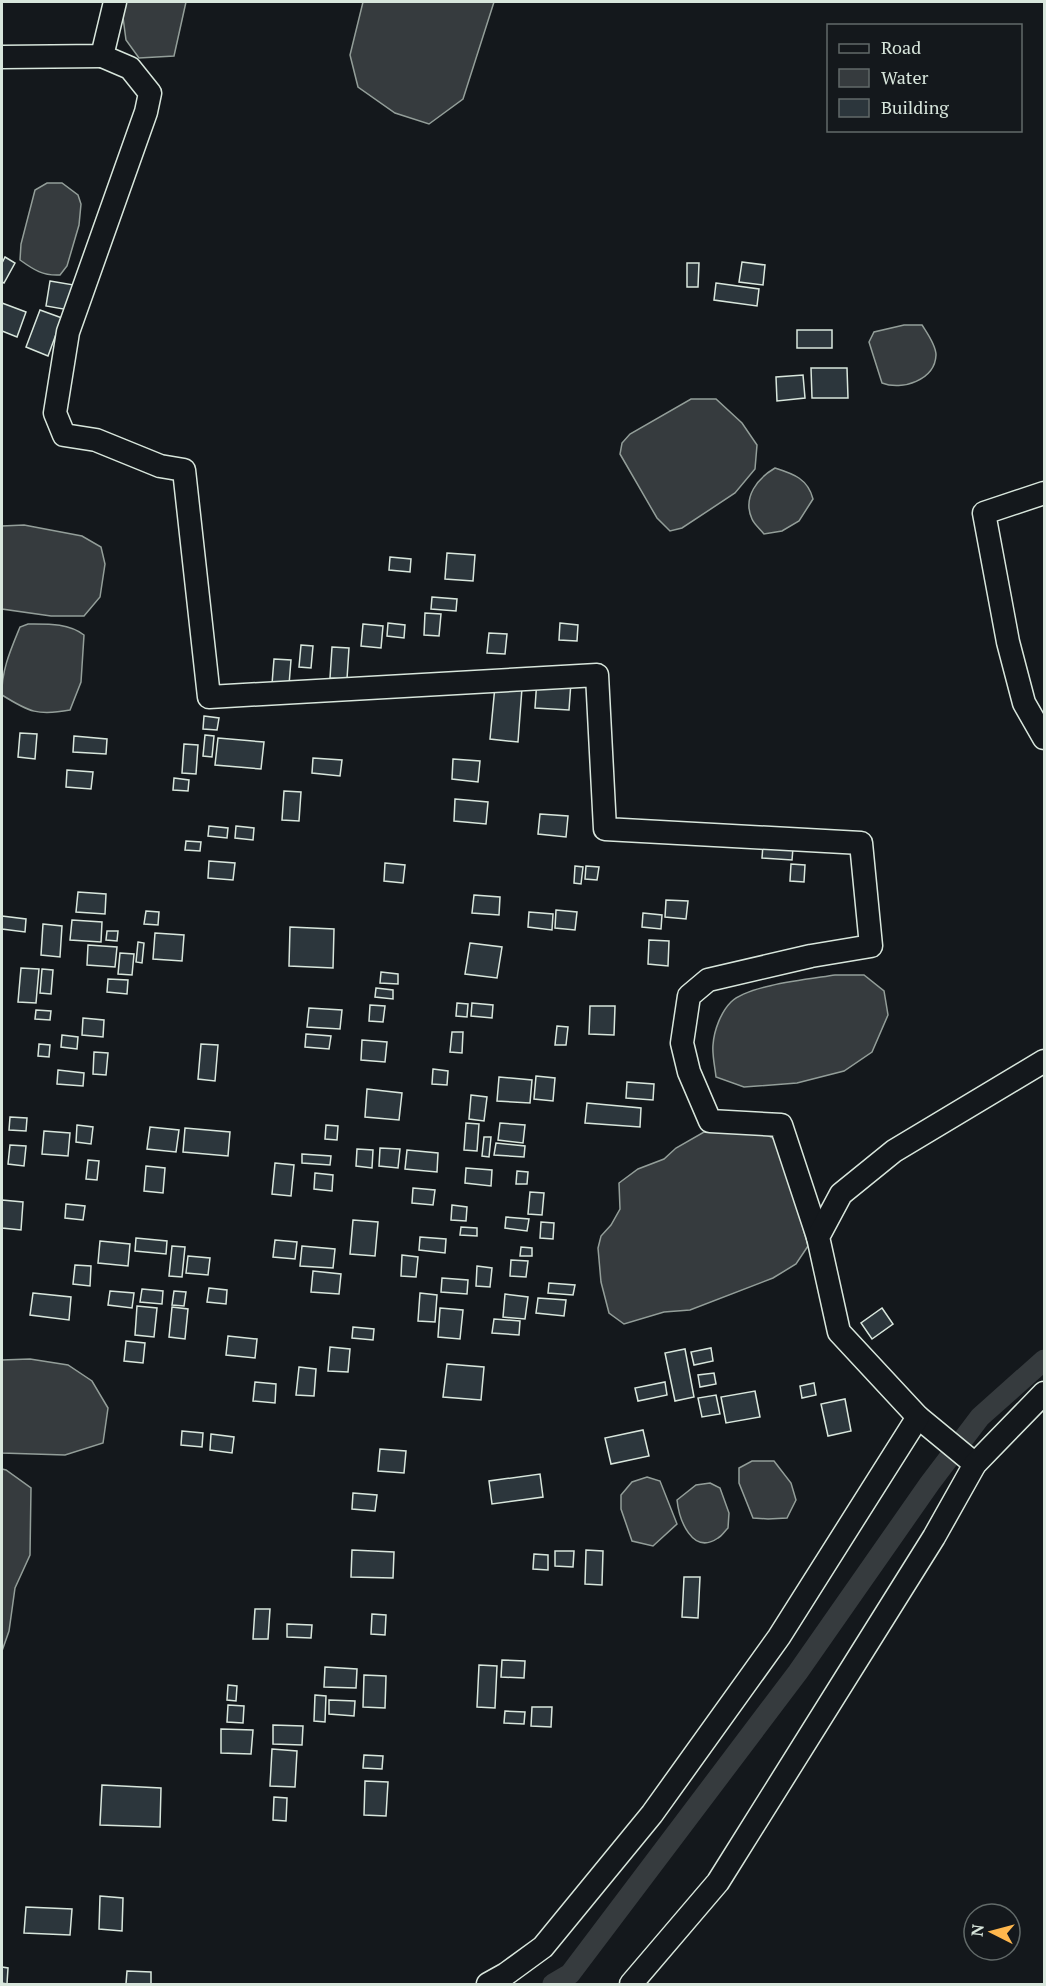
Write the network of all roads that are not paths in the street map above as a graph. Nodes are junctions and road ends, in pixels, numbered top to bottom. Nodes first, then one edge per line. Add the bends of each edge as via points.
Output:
1 (115, 2) edge
2 (102, 56) junction
3 (2, 57) edge
4 (1044, 493) edge
5 (1044, 738) edge
6 (1044, 1061) edge
7 (818, 1237) junction
8 (1044, 1393) edge
9 (918, 1417) junction
10 (975, 1464) junction
11 (488, 1984) edge
12 (631, 1984) edge

1 - 2 street
2 - 3 street
2 - 7 street via 130,68 150,93 68,332 55,413 64,435 96,440 160,466 184,470 208,698 597,675 604,829 861,843 871,946 708,980 689,996 682,1043 689,1072 710,1121 781,1125
4 - 5 street via 984,513 1024,704
6 - 7 street via 894,1151 841,1194
7 - 9 street via 839,1332
8 - 10 street
9 - 10 street
9 - 11 street via 779,1637 652,1814 543,1947
10 - 12 street via 934,1537 718,1882

